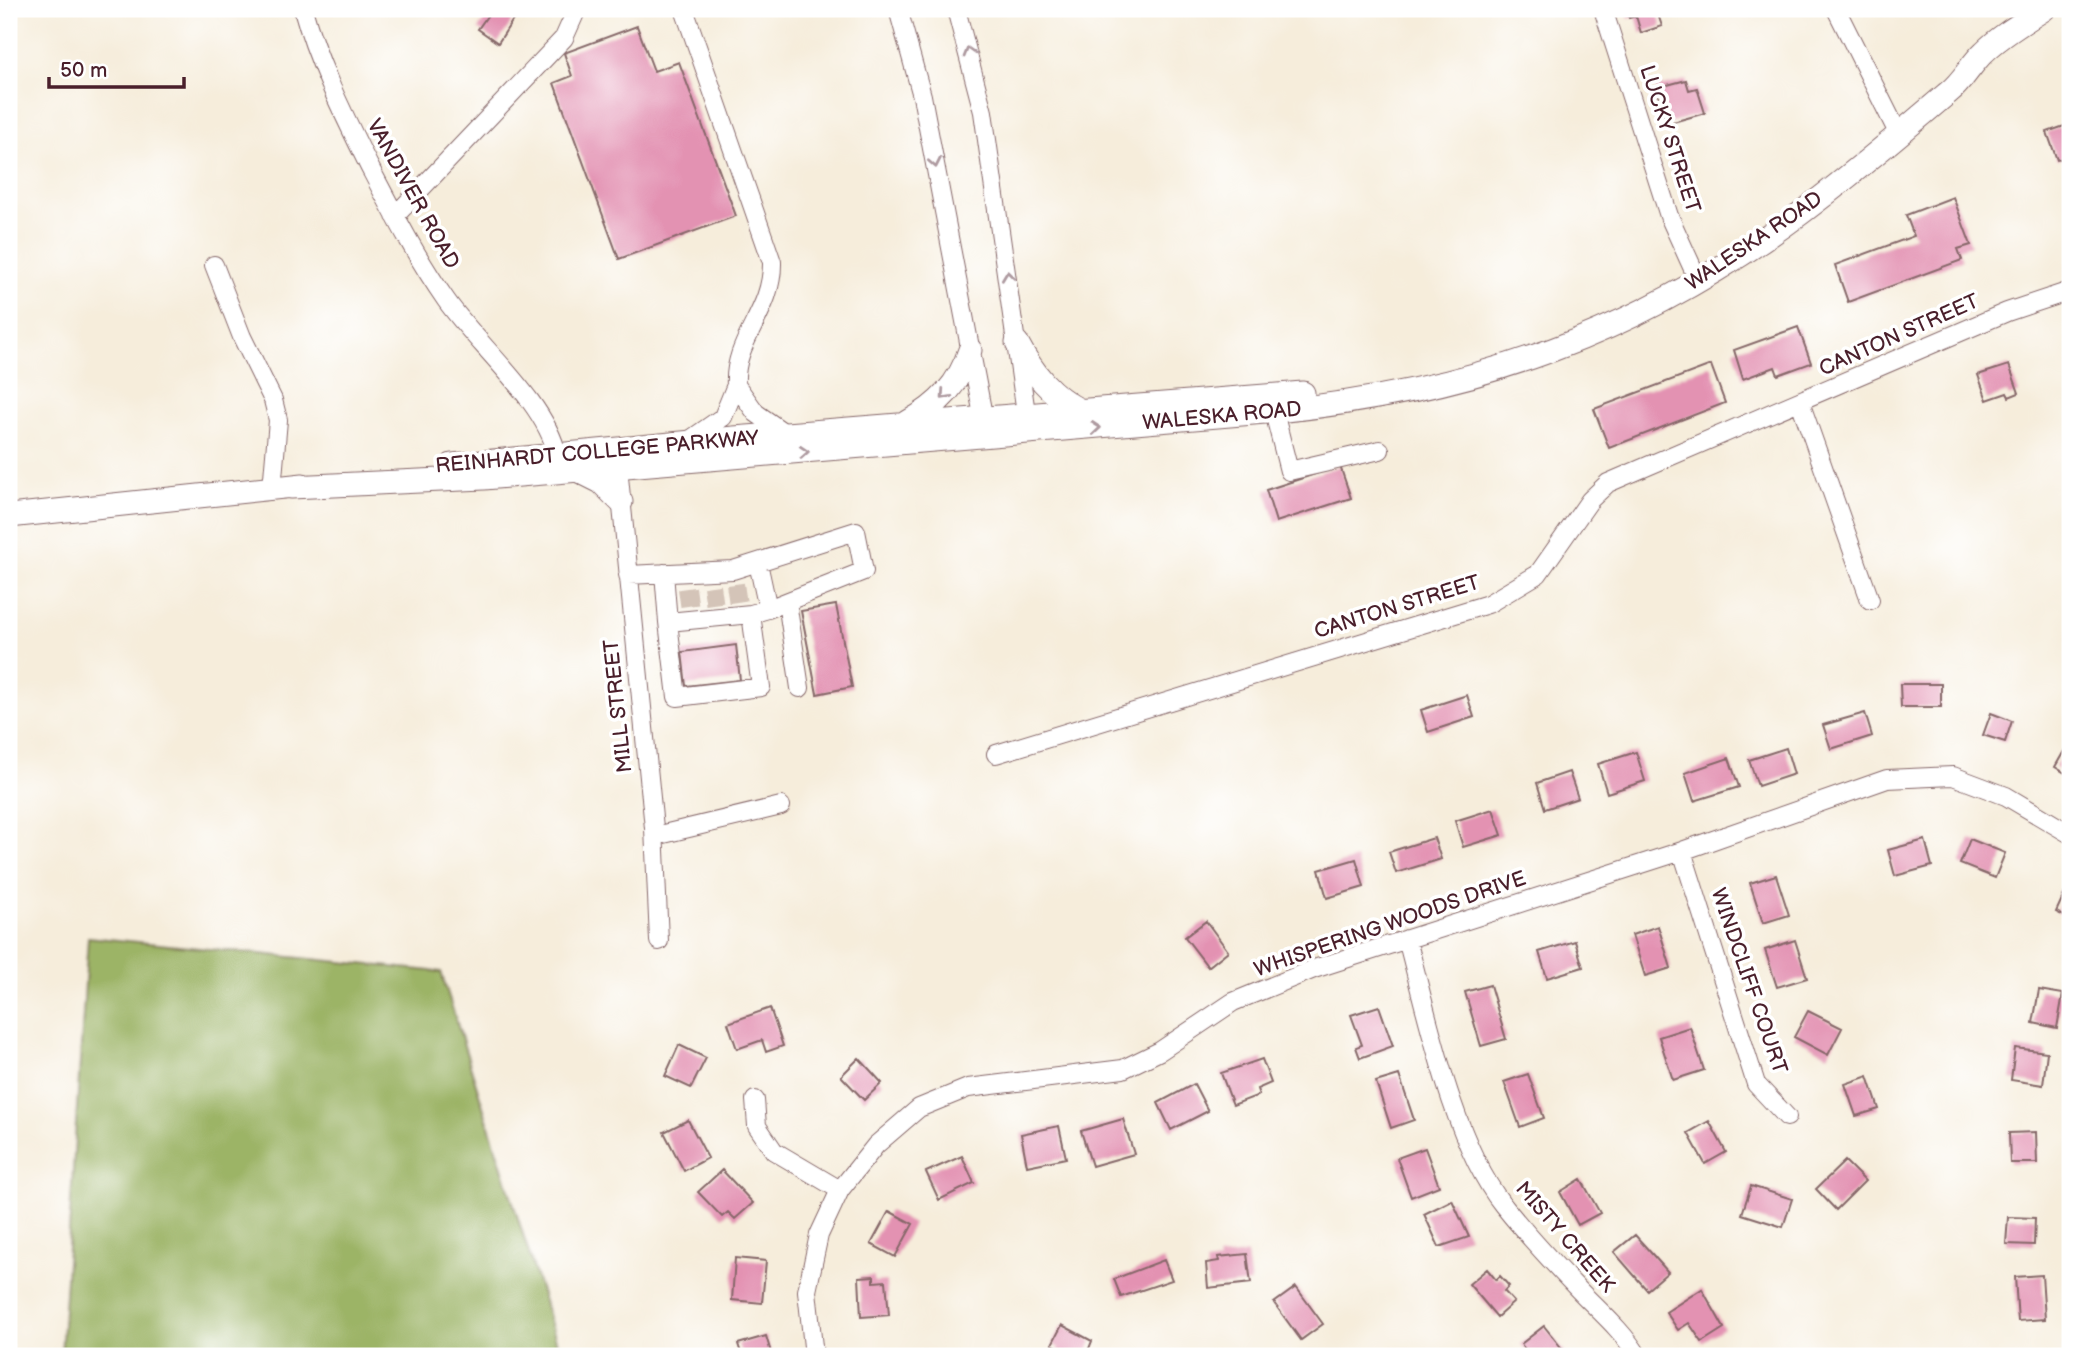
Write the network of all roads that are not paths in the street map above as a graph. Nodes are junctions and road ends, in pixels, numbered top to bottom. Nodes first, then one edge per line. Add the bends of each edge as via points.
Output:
1 (303, 9) edge
2 (576, 9) edge
3 (684, 9) edge
4 (898, 9) edge
5 (956, 9) edge
6 (1603, 9) edge
7 (1836, 9) edge
8 (2044, 9) edge
9 (1898, 133) junction
10 (395, 216) junction
11 (214, 264) dead end
12 (1699, 282) junction
13 (2070, 291) edge
14 (1017, 343) junction
15 (970, 350) junction
16 (736, 385) junction
17 (1415, 389) junction
18 (1800, 402) junction
19 (1081, 411) junction
20 (1274, 412) junction
21 (904, 425) junction
22 (1027, 425) junction
23 (986, 428) junction
24 (786, 434) junction
25 (1380, 450) dead end
26 (686, 452) junction
27 (557, 454) junction
28 (618, 467) junction
29 (577, 470) junction
30 (281, 488) junction
31 (621, 502) junction
32 (9, 516) edge
33 (758, 563) junction
34 (664, 573) junction
35 (628, 575) junction
36 (1870, 600) dead end
37 (787, 602) junction
38 (749, 611) junction
39 (668, 622) junction
40 (800, 688) dead end
41 (996, 754) dead end
42 (781, 806) dead end
43 (2070, 834) edge
44 (655, 836) junction
45 (1682, 851) junction
46 (1408, 939) junction
47 (659, 941) dead end
48 (755, 1100) dead end
49 (1787, 1117) dead end
50 (840, 1190) junction
51 (814, 1356) edge
52 (1638, 1356) edge

1 - 10 street, VANDIVER ROAD via 337,102
2 - 10 street via 565,38
3 - 16 street via 772,262 765,305 738,358
4 -> 15 street via 922,96
14 -> 5 street via 983,112
6 - 12 street, LUCKY STREET via 1669,216
7 - 9 street
8 - 9 main road, WALESKA ROAD via 1984,52 1952,90
9 - 12 main road, WALESKA ROAD via 1802,212
10 - 27 street, VANDIVER ROAD via 447,302 536,409 554,439
11 - 30 street via 273,400
12 - 17 main road, WALESKA ROAD via 1626,322 1533,359
13 - 18 street, CANTON STREET via 2007,312
14 - 19 main road via 1040,381
14 - 22 street
15 -> 21 main road via 948,393
15 - 23 street
16 - 24 street via 756,413
16 - 26 street via 723,417
17 - 19 main road, WALESKA ROAD
17 - 20 main road, WALESKA ROAD
18 - 36 street
18 - 41 street, CANTON STREET via 1608,483 1582,510 1538,574 1488,604
19 - 22 main road, WALESKA ROAD
22 -> 20 main road, WALESKA ROAD
20 - 25 street via 1289,471
21 - 23 main road, REINHARDT COLLEGE PARKWAY
21 - 24 main road, REINHARDT COLLEGE PARKWAY
22 - 23 main road
26 -> 23 main road
24 - 26 main road, REINHARDT COLLEGE PARKWAY
26 - 27 main road, REINHARDT COLLEGE PARKWAY
26 - 28 main road, REINHARDT COLLEGE PARKWAY
27 - 30 main road, REINHARDT COLLEGE PARKWAY
28 - 29 main road, REINHARDT COLLEGE PARKWAY
28 - 31 street, MILL STREET
29 - 30 main road, REINHARDT COLLEGE PARKWAY
29 - 31 main road via 601,482
30 - 32 main road, REINHARDT COLLEGE PARKWAY
31 - 35 street, MILL STREET
33 - 34 street via 734,577 687,580
33 - 37 street via 856,531 864,571
33 - 38 street
34 - 35 street
34 - 39 street
35 - 44 street, MILL STREET
37 - 38 street
37 - 40 street
38 - 39 street via 690,615
38 - 39 street via 761,687 677,697
42 - 44 street
43 - 45 street, WHISPERING WOODS DRIVE via 2006,796 1953,776 1887,779
44 - 47 street, MILL STREET
45 - 46 street, WHISPERING WOODS DRIVE
45 - 49 street, WINDCLIFF COURT via 1756,1084
46 - 50 street, WHISPERING WOODS DRIVE via 1314,969 1233,1002 1160,1051 1123,1069 968,1088 919,1108 876,1146
46 - 52 street, MISTY CREEK via 1467,1144 1501,1203 1626,1337
48 - 50 street via 757,1126 774,1151
50 - 51 street, WHISPERING WOODS DRIVE via 819,1236 807,1291

